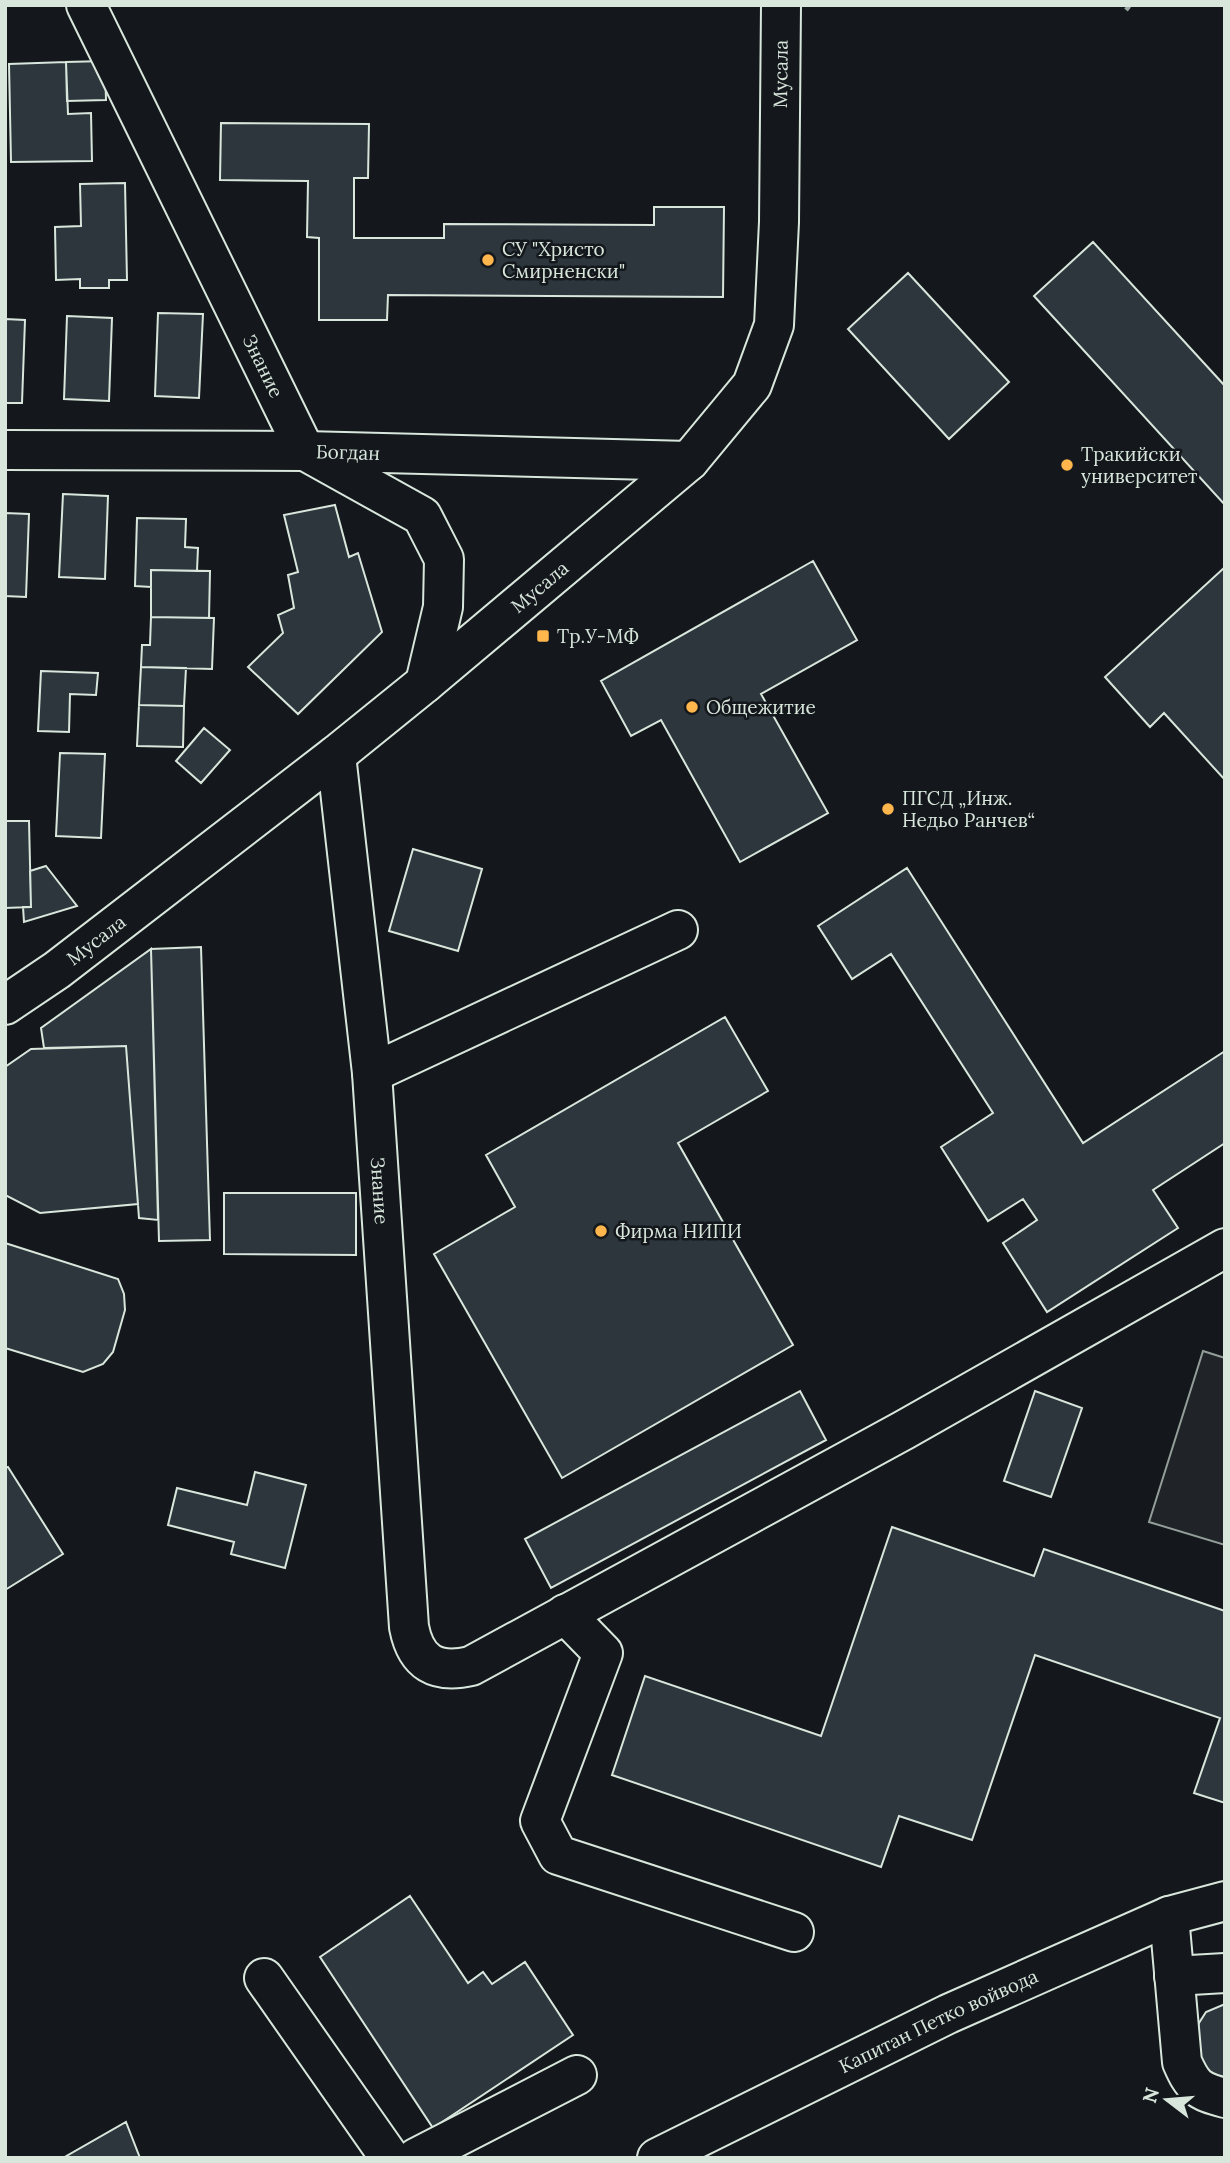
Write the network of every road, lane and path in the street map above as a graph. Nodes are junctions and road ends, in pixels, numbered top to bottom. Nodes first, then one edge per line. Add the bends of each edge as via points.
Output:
1 (86, 5) edge
2 (781, 5) edge
3 (5, 450) edge
4 (305, 452) junction
5 (689, 461) junction
6 (425, 683) junction
7 (336, 755) junction
8 (678, 930) dead end
9 (57, 970) junction
10 (5, 983) edge
11 (5, 1005) edge
12 (372, 1073) junction
13 (1225, 1248) edge
14 (565, 1614) junction
15 (1225, 1901) edge
16 (1169, 1916) junction
17 (794, 1932) dead end
18 (1225, 1973) edge
19 (1174, 1976) junction
20 (264, 1978) dead end
21 (577, 2075) dead end
22 (1225, 2098) edge
23 (390, 2158) edge
24 (416, 2158) edge
25 (657, 2158) edge

1 - 4 street, Знание
2 - 5 street, Мусала via 774,325 752,385
3 - 4 street, Богдан
4 - 5 street, Богдан
4 - 6 street via 422,516 444,559 443,607
5 - 6 street, Мусала
6 - 7 street, Мусала
7 - 9 street, Мусала
7 - 12 street, Знание
8 - 12 street
9 - 10 street
9 - 11 street, Мусала
12 - 14 street, Знание via 413,1646 430,1664 451,1670 471,1666
13 - 14 street
14 - 17 street via 603,1653 540,1821 558,1856
15 - 16 street, Капитан Петко войвода
16 - 19 street
16 - 25 street, Капитан Петко войвода via 948,2014
18 - 19 street
19 - 22 street via 1182,2062 1191,2082 1205,2093
20 - 23 street
21 - 24 street

